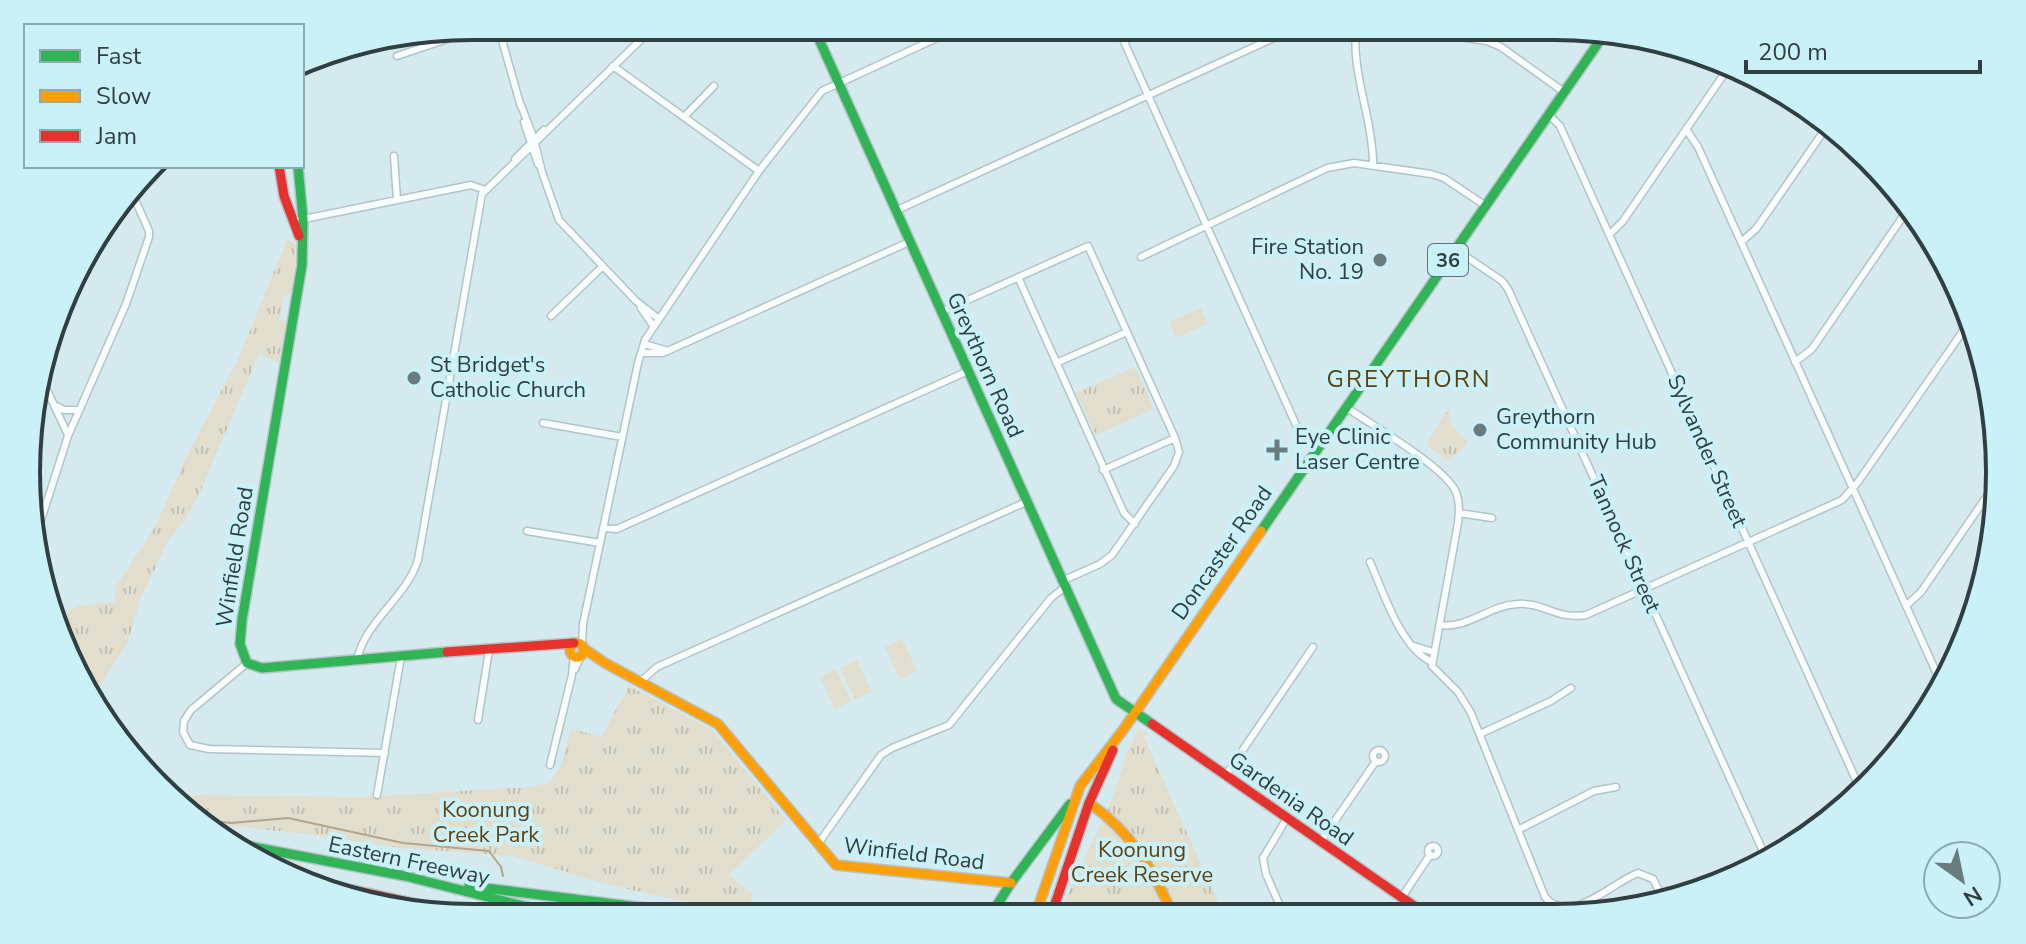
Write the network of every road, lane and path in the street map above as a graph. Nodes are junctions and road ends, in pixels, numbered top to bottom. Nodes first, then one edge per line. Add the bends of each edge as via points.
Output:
1 (502, 40) edge
2 (640, 40) edge
3 (819, 40) edge
4 (932, 40) edge
5 (1123, 40) edge
6 (1270, 40) edge
7 (1356, 40) edge
8 (1480, 40) edge
9 (440, 41) edge
10 (1598, 43) edge
11 (397, 56) dead end
12 (613, 66) junction
13 (1723, 75) edge
14 (838, 82) junction
15 (714, 86) dead end
16 (1564, 92) junction
17 (1148, 96) junction
18 (1548, 114) junction
19 (684, 117) junction
20 (1686, 129) junction
21 (1822, 133) edge
22 (533, 143) junction
23 (394, 156) dead end
24 (1373, 165) junction
25 (279, 168) edge
26 (298, 168) edge
27 (759, 171) junction
28 (485, 190) junction
29 (397, 200) junction
30 (136, 201) edge
31 (1486, 206) junction
32 (895, 211) junction
33 (1903, 217) edge
34 (298, 220) junction
35 (1206, 225) junction
36 (1609, 235) junction
37 (909, 242) junction
38 (1741, 242) junction
39 (1455, 249) junction
40 (1141, 257) dead end
41 (603, 266) junction
42 (1018, 277) junction
43 (636, 301) junction
44 (941, 312) junction
45 (551, 316) dead end
46 (659, 319) junction
47 (654, 327) junction
48 (1127, 332) junction
49 (1963, 332) edge
50 (644, 344) junction
51 (669, 350) junction
52 (641, 353) junction
53 (1795, 362) junction
54 (1056, 363) junction
55 (968, 371) junction
56 (48, 391) edge
57 (54, 405) junction
58 (1346, 407) junction
59 (79, 410) junction
60 (543, 423) dead end
61 (68, 436) junction
62 (622, 437) junction
63 (1175, 438) junction
64 (1316, 450) junction
65 (1103, 470) junction
66 (1853, 489) junction
67 (1985, 499) edge
68 (1026, 502) junction
69 (1459, 513) junction
70 (43, 515) edge
71 (1492, 518) dead end
72 (1135, 524) junction
73 (603, 528) junction
74 (527, 531) dead end
75 (1748, 542) junction
76 (600, 543) junction
77 (1370, 562) dead end
78 (1063, 584) junction
79 (1644, 589) junction
80 (1906, 606) junction
81 (1439, 625) junction
82 (1411, 645) junction
83 (1313, 647) dead end
84 (578, 649) junction
85 (489, 650) junction
86 (1433, 652) junction
87 (401, 657) junction
88 (357, 660) junction
89 (1432, 662) junction
90 (246, 664) junction
91 (1936, 672) edge
92 (640, 682) junction
93 (1571, 688) dead end
94 (1133, 713) junction
95 (478, 720) dead end
96 (1480, 734) junction
97 (1118, 737) junction
98 (385, 753) junction
99 (1376, 761) dead end
100 (550, 765) dead end
101 (1225, 776) junction
102 (1856, 780) edge
103 (1616, 787) dead end
104 (377, 795) dead end
105 (1074, 800) junction
106 (1089, 803) junction
107 (1287, 818) junction
108 (1518, 830) junction
109 (1321, 841) junction
110 (817, 845) junction
111 (260, 848) edge
112 (1762, 850) edge
113 (1430, 855) dead end
114 (405, 876) junction
115 (1011, 883) junction
116 (1659, 891) edge
117 (1402, 897) junction
118 (1583, 903) edge
119 (516, 904) edge
120 (619, 904) edge
121 (998, 904) edge
122 (1039, 904) edge
123 (1055, 904) edge
124 (1168, 904) edge
125 (1279, 904) edge
126 (1412, 904) edge
127 (1552, 904) edge

1 - 22 street
2 - 12 street
3 - 14 main road, Greythorn Road
4 - 14 street
5 - 17 street
6 - 17 street
7 - 24 street
8 - 16 street via 1501,47
9 - 11 street
10 - 16 main road, Doncaster Road / 36
12 - 19 street
12 - 22 street
13 - 20 street
14 - 27 street via 822,91
14 - 32 main road, Greythorn Road
15 - 19 street
16 - 18 main road, Doncaster Road / 36
17 - 32 street
17 - 35 street
18 - 31 main road, Doncaster Road / 36
18 - 36 street, Sylvander Street via 1560,126
19 - 27 street
20 - 36 street
20 - 38 street
21 - 38 street via 1756,229
22 - 28 street
22 - 41 street via 559,220
23 - 29 street
24 - 31 street via 1439,176
24 - 35 street via 1327,168
25 - 34 main road, Winfield Road via 284,196
26 - 34 main road, Winfield Road
27 - 46 street
28 - 29 street via 471,185
28 - 88 street via 478,205 416,565 365,637
29 - 34 street
30 - 59 street via 149,237
31 - 39 main road, Doncaster Road / 36
32 - 37 main road, Greythorn Road
33 - 53 street via 1812,349
34 - 90 main road, Winfield Road via 303,247 240,628
35 - 40 street
35 - 64 street via 1301,436
36 - 75 street, Sylvander Street
37 - 44 main road, Greythorn Road
37 - 51 street
38 - 53 street
39 - 58 main road, Doncaster Road / 36
39 - 79 street, Tannock Street via 1507,287
41 - 43 street
41 - 45 street
42 - 44 street
42 - 48 street via 1088,246
42 - 54 street
43 - 46 street
43 - 47 street
44 - 55 main road, Greythorn Road
46 - 47 street
47 - 50 street
48 - 54 street
48 - 63 street
49 - 66 street
50 - 51 street
50 - 52 street
51 - 52 street
52 - 62 street
53 - 66 street
54 - 65 street
55 - 68 main road, Greythorn Road
55 - 73 street via 617,529
56 - 57 street
57 - 59 street
57 - 61 street
58 - 64 main road, Doncaster Road / 36
58 - 69 street via 1442,474 1456,493
59 - 61 street
60 - 62 street
61 - 70 street
62 - 73 street
63 - 65 street
63 - 72 street via 1177,461
64 - 94 main road, Doncaster Road / 36
65 - 72 street
66 - 75 street via 1842,500
66 - 80 street
67 - 80 street
68 - 78 main road, Greythorn Road
68 - 92 street via 657,667
69 - 71 street
69 - 81 street
72 - 78 street via 1109,559
73 - 76 street
74 - 76 street
75 - 79 street
75 - 102 street, Sylvander Street
76 - 84 street
77 - 82 street
78 - 94 main road, Greythorn Road via 1116,699
78 - 110 street via 949,725 881,755
79 - 81 street via 1578,616 1521,603 1459,625
79 - 112 street, Tannock Street
80 - 91 street
81 - 86 street
82 - 86 street
82 - 89 street
83 - 101 street
84 - 85 main road, Winfield Road via 550,645
84 - 92 main road, Winfield Road
84 - 100 street
85 - 87 main road, Winfield Road
85 - 95 street
86 - 89 street
87 - 88 main road, Winfield Road
87 - 98 street
88 - 90 main road, Winfield Road via 256,669
89 - 96 street via 1463,700
90 - 98 street via 186,716 183,732 190,745
92 - 110 main road, Winfield Road via 718,724
93 - 96 street
94 - 97 main road, Doncaster Road / 36
94 - 101 main road, Gardenia Road
96 - 108 street
97 - 105 main road, Doncaster Road / 36
97 - 106 main road, Doncaster Road / 36
98 - 104 street
99 - 109 street
101 - 107 main road, Gardenia Road
103 - 108 street via 1594,791
105 - 106 main road
105 - 115 main road, Doncaster Road / 36
105 - 122 main road, Doncaster Road / 36
106 - 123 main road, Doncaster Road / 36
106 - 124 main road via 1135,841
107 - 109 main road, Gardenia Road
107 - 125 street via 1263,858
108 - 127 street
109 - 117 main road, Gardenia Road
110 - 115 main road, Winfield Road via 838,866
111 - 114 main road, Eastern Freeway
113 - 117 street
114 - 119 main road, Eastern Freeway
114 - 120 main road
115 - 121 main road, 36
116 - 118 street via 1653,879 1638,873
117 - 126 main road, Gardenia Road

